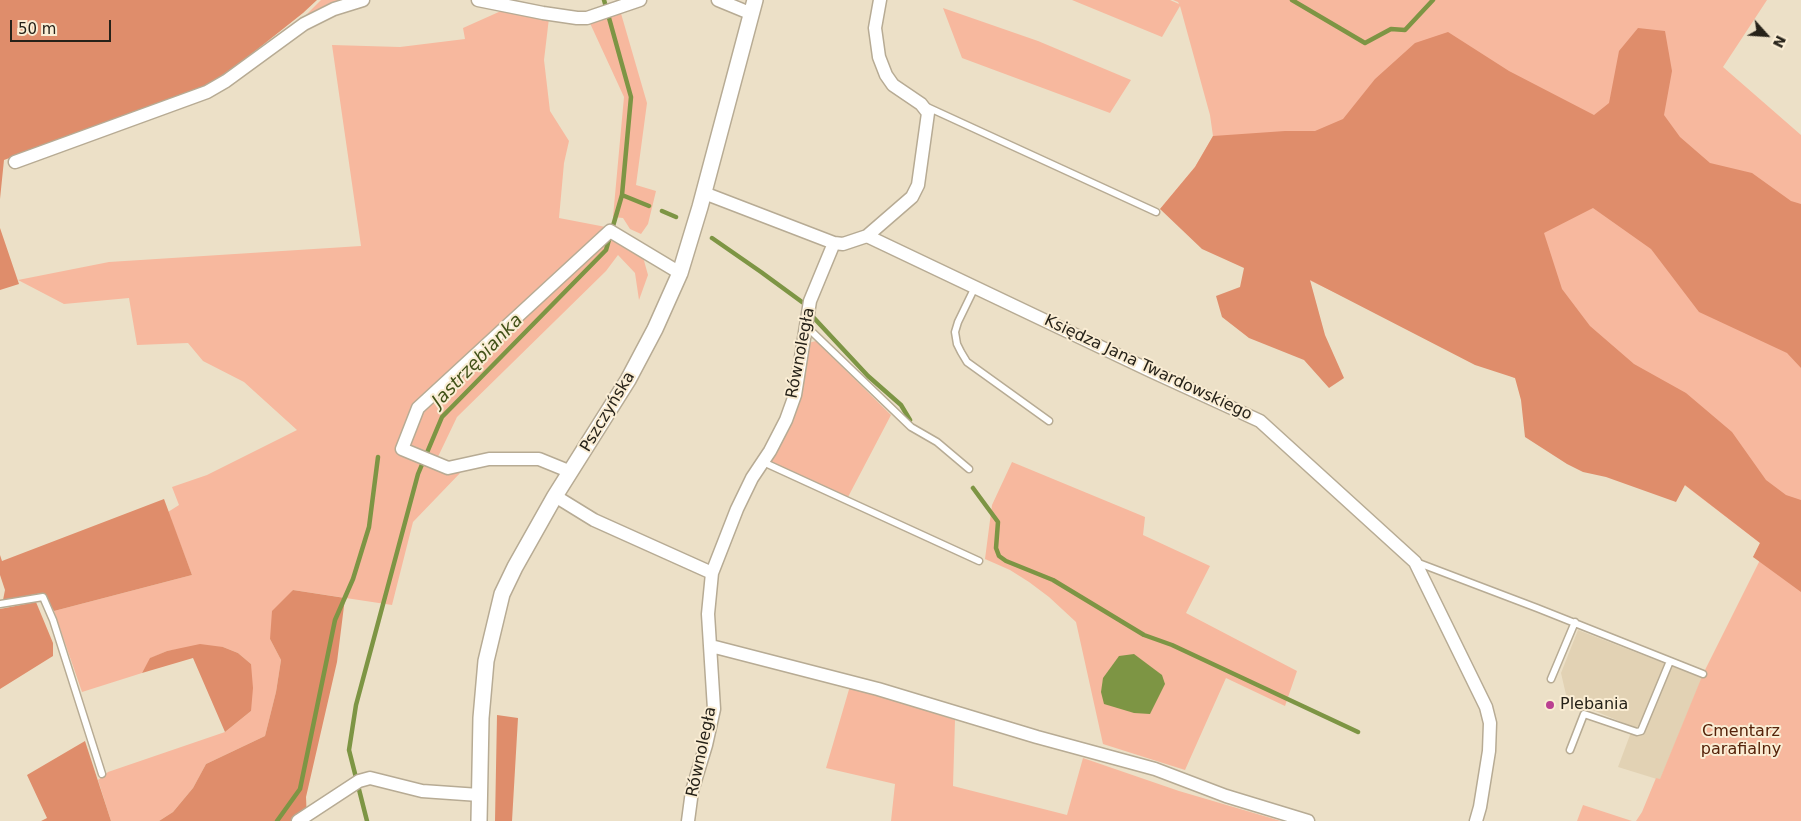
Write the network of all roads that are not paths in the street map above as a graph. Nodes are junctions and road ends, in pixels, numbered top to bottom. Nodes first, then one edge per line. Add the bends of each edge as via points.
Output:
1 (363, 0) edge
2 (478, 0) edge
3 (640, 0) edge
4 (718, 0) edge
5 (880, 0) edge
6 (754, 7) edge
7 (921, 104) junction
8 (16, 162) dead end
9 (704, 193) junction
10 (1156, 212) dead end
11 (868, 236) junction
12 (834, 243) junction
13 (680, 273) junction
14 (976, 287) junction
15 (806, 327) junction
16 (1049, 421) dead end
17 (763, 462) junction
18 (969, 469) dead end
19 (571, 472) junction
20 (555, 496) junction
21 (979, 562) dead end
22 (1415, 562) junction
23 (712, 573) junction
24 (0, 604) edge
25 (1575, 622) junction
26 (711, 646) junction
27 (1670, 660) junction
28 (1703, 674) dead end
29 (1551, 679) dead end
30 (1570, 750) dead end
31 (102, 774) dead end
32 (479, 795) junction
33 (298, 821) edge
34 (479, 821) edge
35 (688, 821) edge
36 (1308, 821) edge
37 (1476, 821) edge

1 - 8 street via 334,9 304,24 207,92
2 - 3 street via 587,18
4 - 6 street
5 - 7 street via 876,28 879,57 886,75 894,85
6 - 9 street, Pszczyńska
7 - 10 lane
7 - 11 street via 928,113 918,185 912,197
9 - 12 street
9 - 13 street, Pszczyńska
11 - 12 street via 843,244
11 - 14 street, Księdza Jana Twardowskiego
12 - 15 street, Równoległa via 810,302
13 - 19 street, Pszczyńska via 628,380
13 - 19 street via 615,234 418,408 402,449 448,468 489,459 539,459
14 - 16 lane via 955,332 961,352 968,362
14 - 22 street, Księdza Jana Twardowskiego via 1260,421
15 - 17 street, Równoległa via 795,395 786,420
15 - 18 lane via 911,428 937,442
17 - 21 lane
17 - 23 street, Równoległa via 737,509
19 - 20 street, Pszczyńska
20 - 23 street via 594,520
20 - 32 street, Pszczyńska via 514,567 494,621 486,661 481,718
22 - 25 lane
22 - 37 street, Księdza Jana Twardowskiego via 1486,707 1490,723 1489,751
23 - 26 street, Równoległa via 708,614
24 - 31 lane via 42,597 53,620
25 - 27 lane
25 - 29 lane
26 - 35 street, Równoległa via 714,709 692,791
26 - 36 street via 878,689 1155,769 1226,796
27 - 28 lane
27 - 30 lane via 1641,731 1584,714
32 - 33 street via 422,792 370,778
32 - 34 street, Pszczyńska

